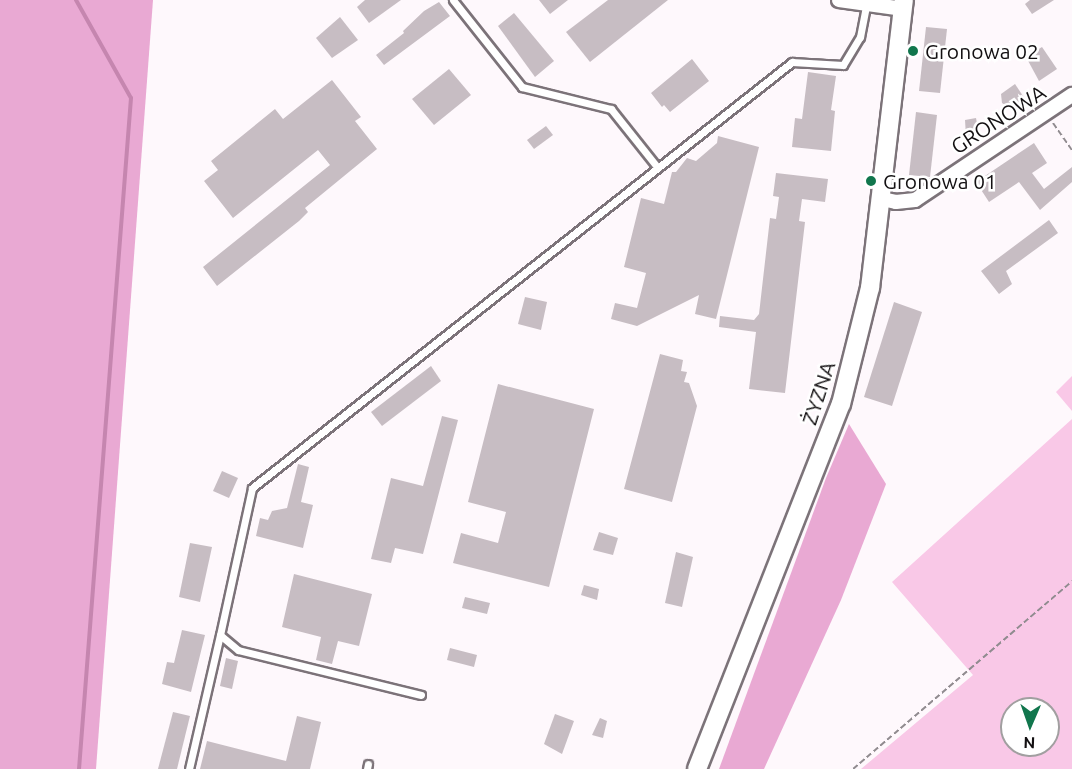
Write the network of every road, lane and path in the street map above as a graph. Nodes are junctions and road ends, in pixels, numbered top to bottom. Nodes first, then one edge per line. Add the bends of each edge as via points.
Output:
1 (453, 0) edge
2 (840, 0) edge
3 (866, 5) junction
4 (903, 5) edge
5 (1072, 95) edge
6 (1046, 113) junction
7 (1072, 150) edge
8 (658, 168) junction
9 (882, 199) junction
10 (1072, 581) edge
11 (220, 635) junction
12 (421, 695) dead end
13 (189, 769) edge
14 (697, 769) edge
15 (853, 769) edge

1 - 8 lane via 522,87 611,109
2 - 3 street, ŻYZNA
3 - 4 street, ŻYZNA
3 - 8 lane via 860,37 843,65 792,62
4 - 9 street, ŻYZNA
5 - 6 street, GRONOWA
6 - 7 path
6 - 9 street, GRONOWA via 915,200
8 - 11 lane via 252,488
9 - 14 street, ŻYZNA via 870,288 841,404
10 - 15 path
11 - 12 lane via 238,650
11 - 13 lane

